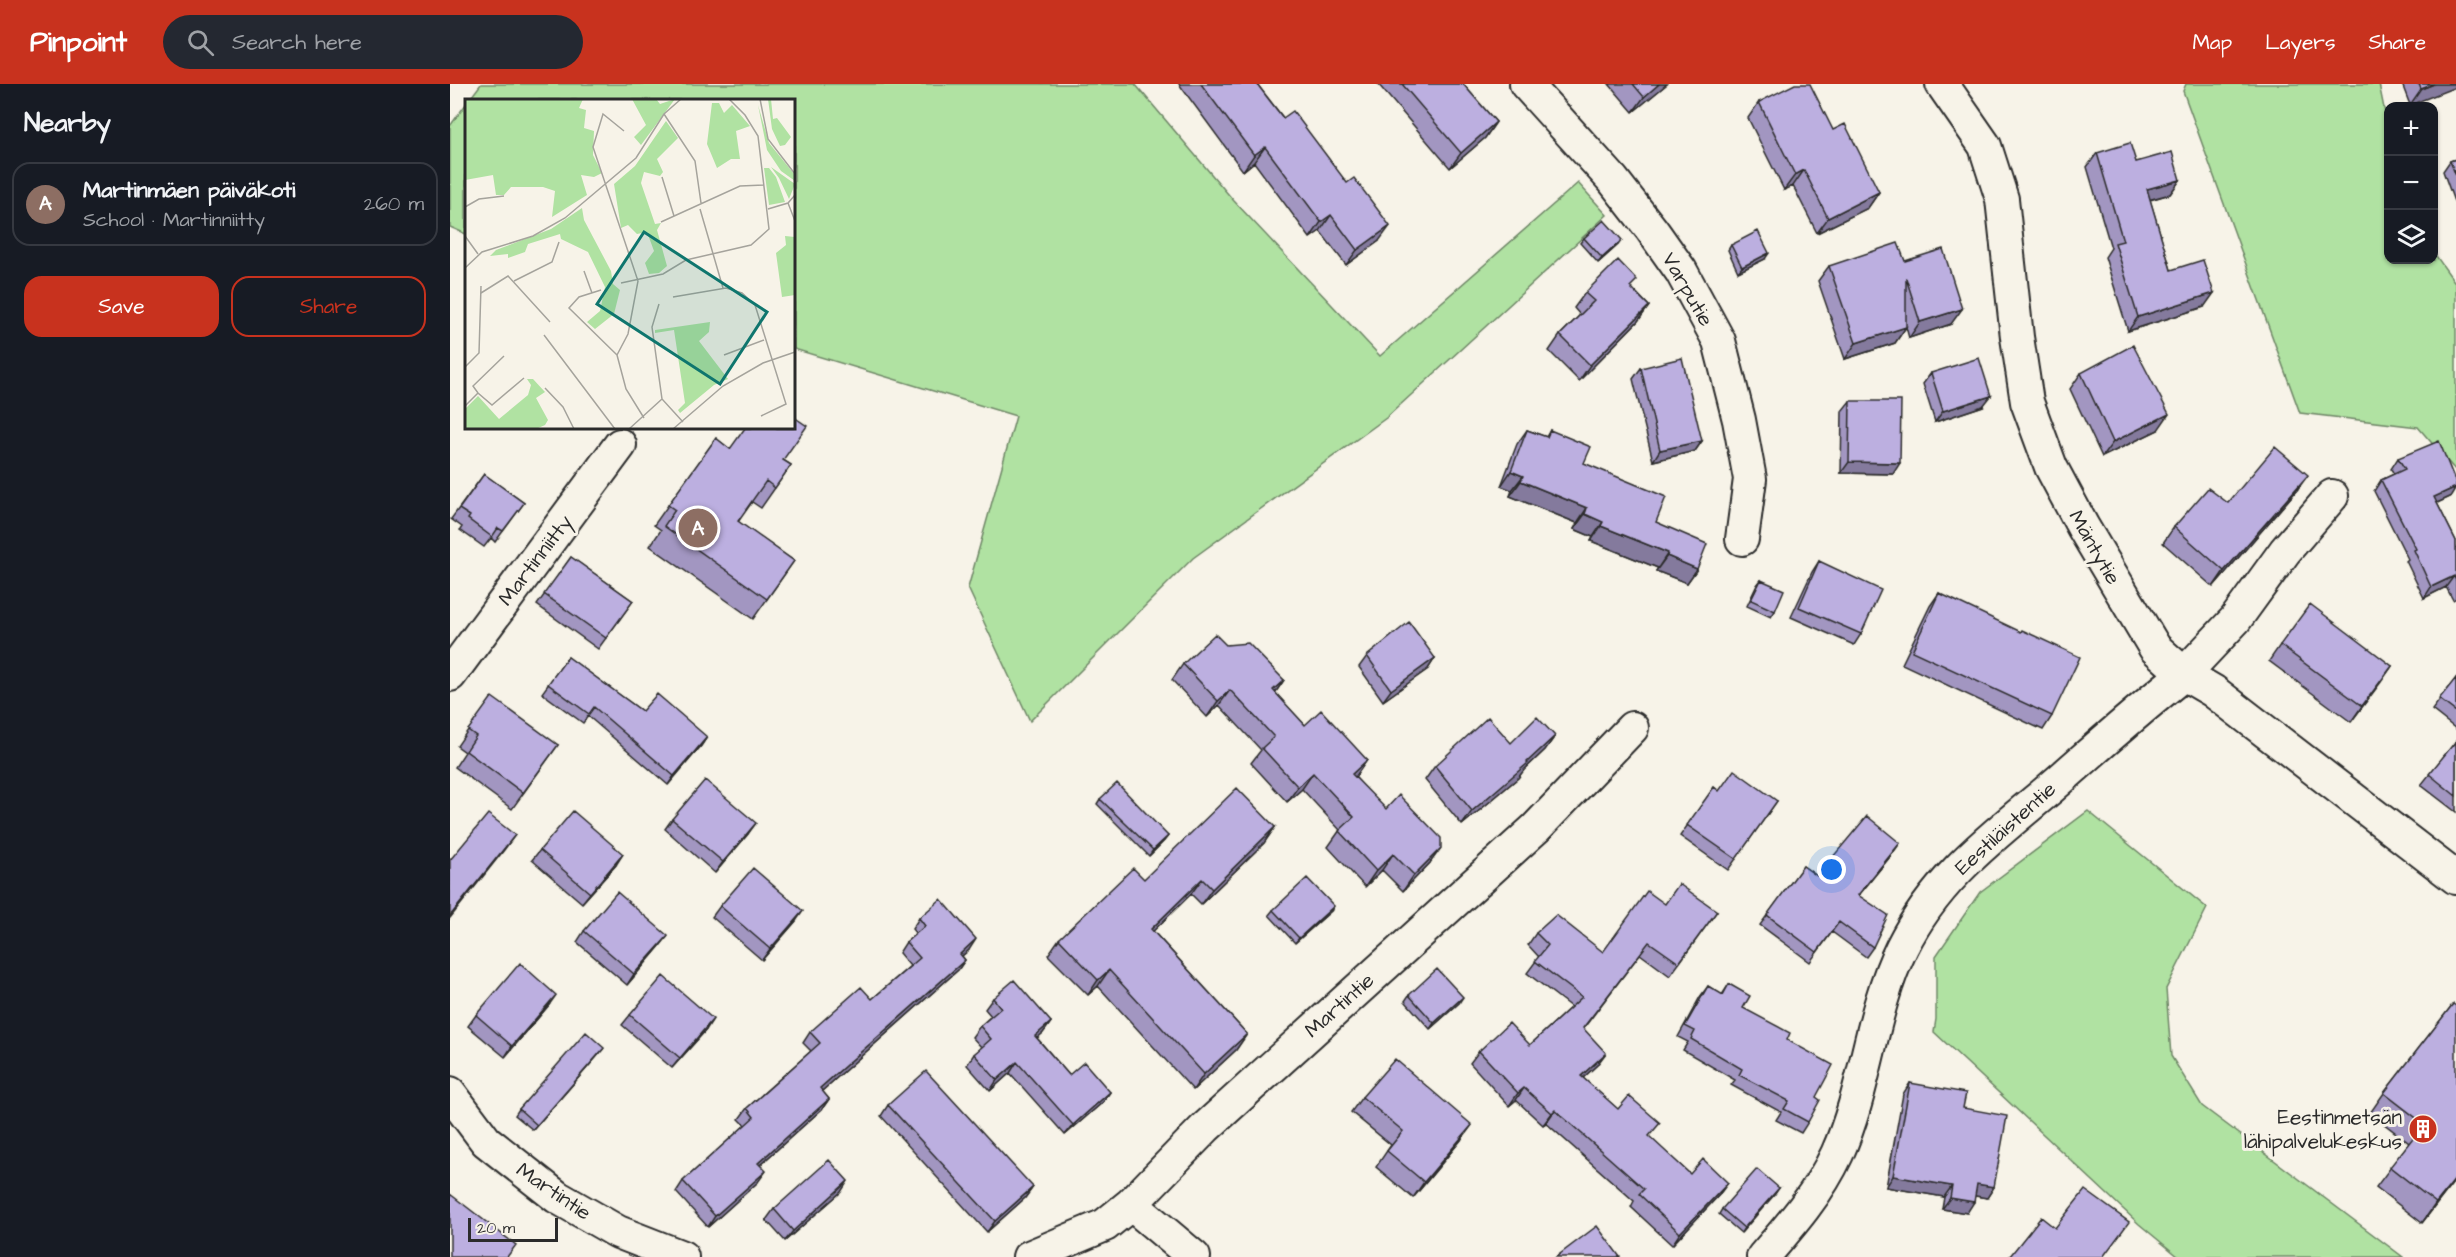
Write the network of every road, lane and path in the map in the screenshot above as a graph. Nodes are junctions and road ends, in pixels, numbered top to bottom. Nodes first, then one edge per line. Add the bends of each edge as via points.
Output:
1 (1526, 84) edge
2 (1942, 84) edge
3 (620, 445) dead end
4 (2332, 496) dead end
5 (1742, 539) dead end
6 (2184, 674) junction
7 (450, 675) edge
8 (1632, 728) dead end
9 (2456, 878) edge
10 (450, 1093) edge
11 (1131, 1203) junction
12 (682, 1257) edge
13 (1029, 1257) edge
14 (1194, 1257) edge
15 (1763, 1257) edge

1 - 5 street, Varputie via 1652,230 1681,271 1719,341 1750,479
2 - 6 street, Mäntytie via 1985,146 2002,199 2027,402 2051,467 2155,648
3 - 7 street, Martinniitty
4 - 6 street, Eestiläistentie via 2285,551 2235,620
6 - 9 street, Mäntytie via 2213,691
6 - 15 street, Eestiläistentie via 1982,844 1921,912 1885,991 1837,1155 1809,1202
8 - 11 street, Martintie via 1536,828 1205,1128
10 - 12 street, Martintie via 486,1141 548,1191 618,1232
11 - 13 street, Martintie via 1105,1225
11 - 14 street

